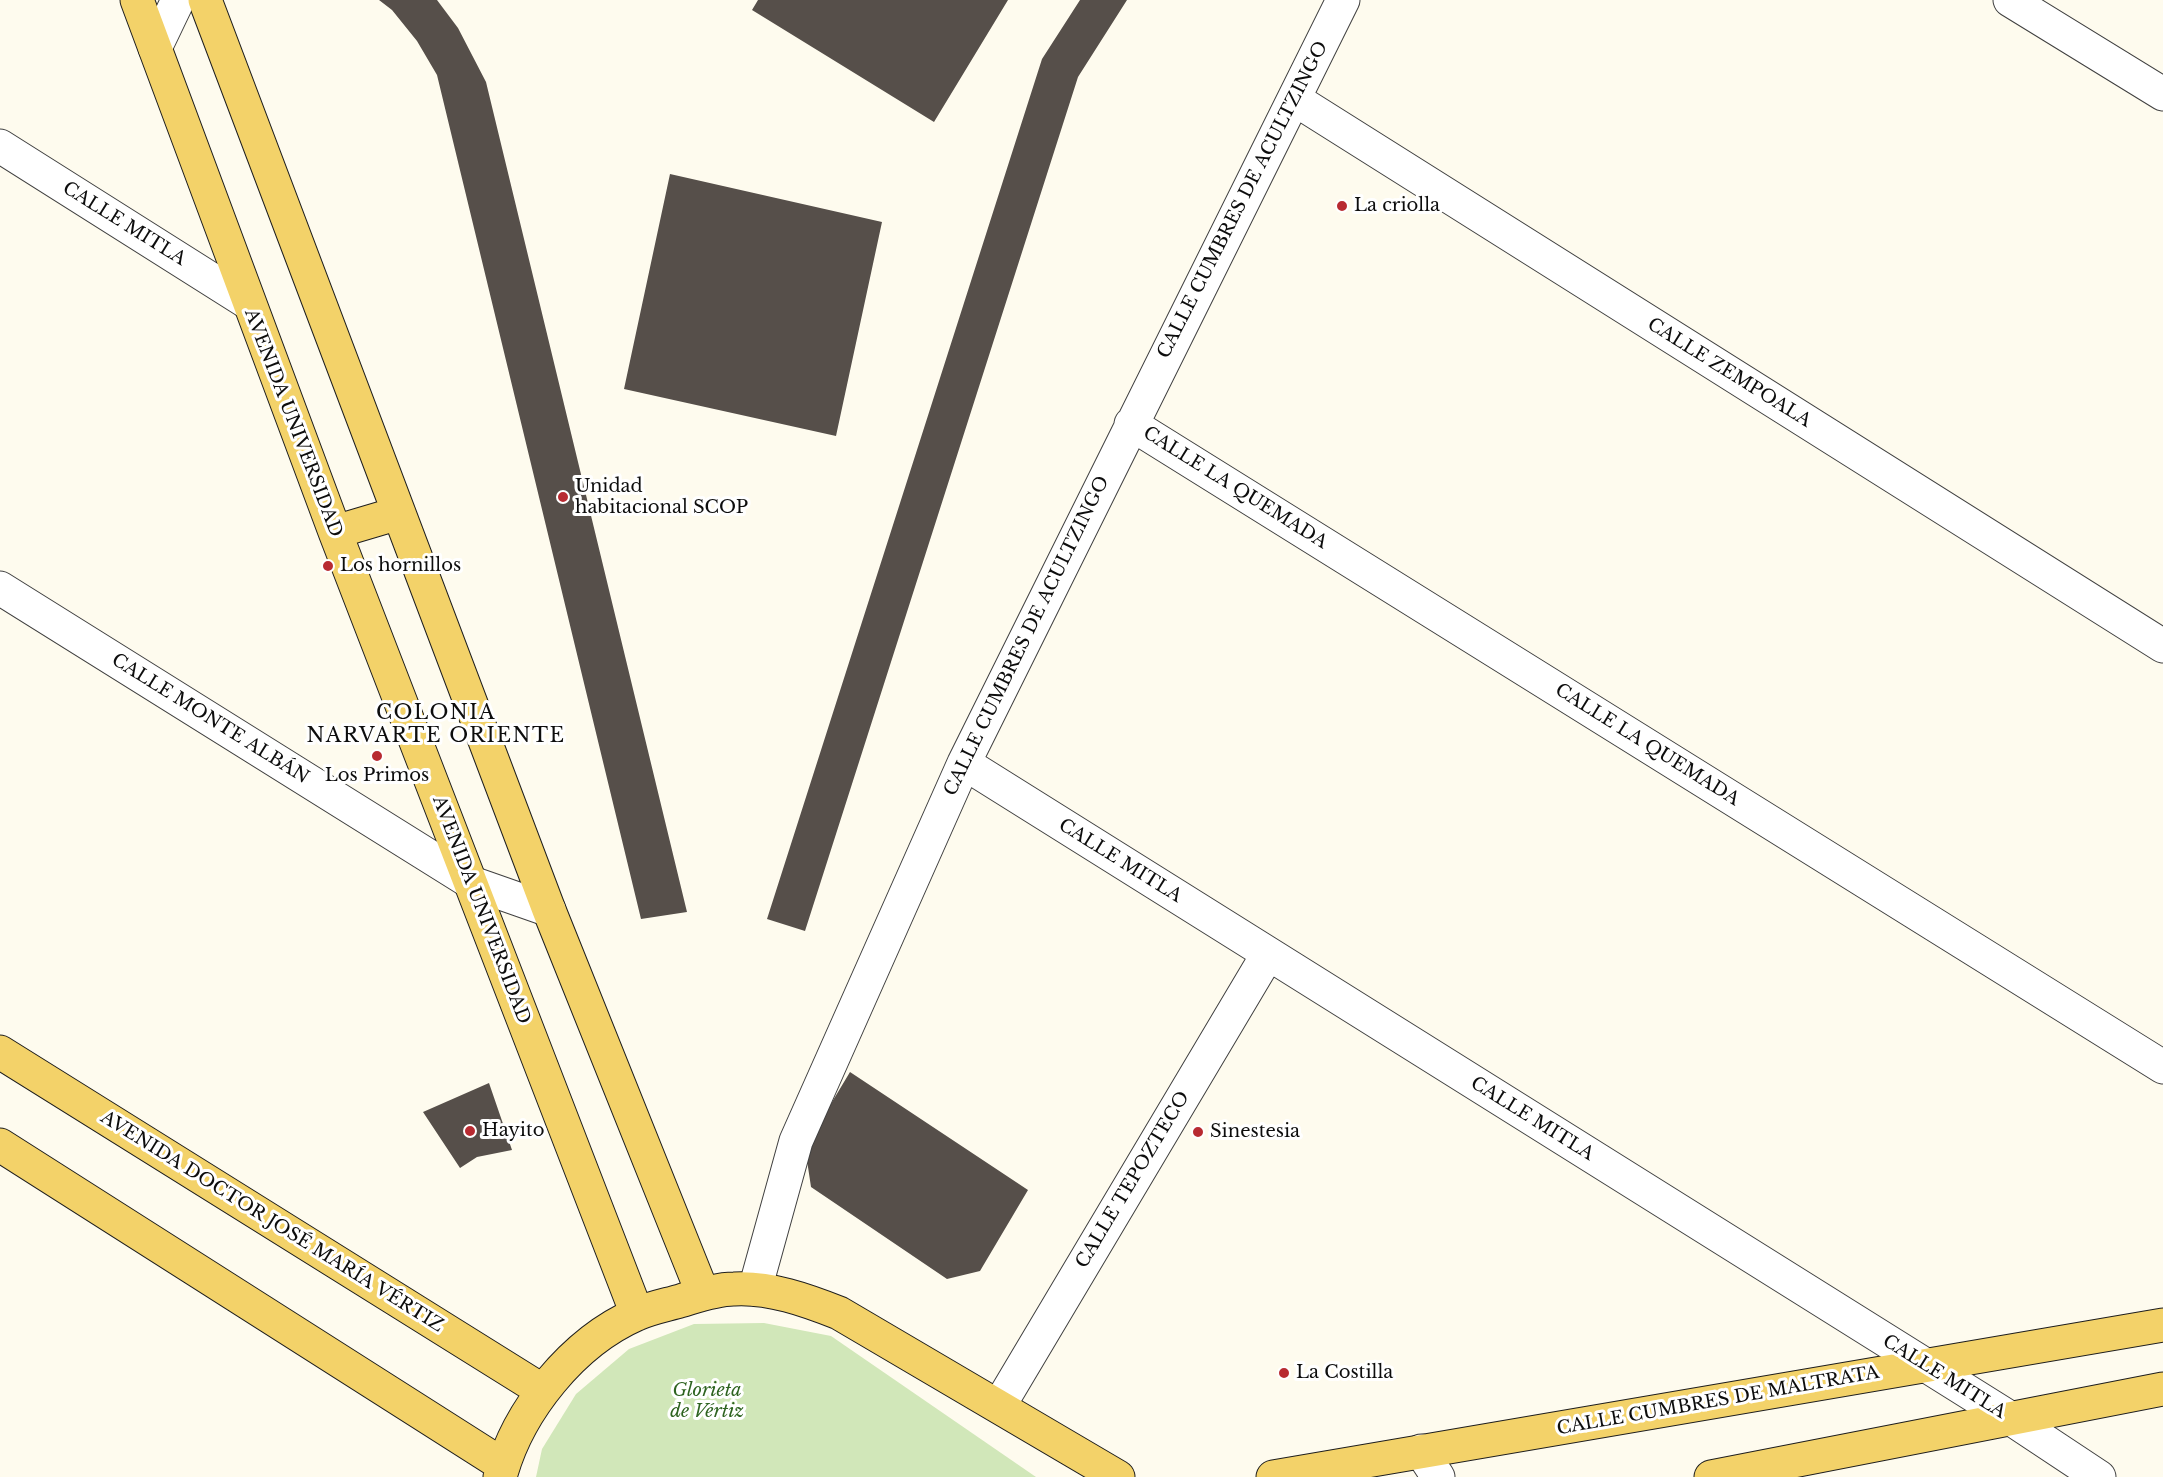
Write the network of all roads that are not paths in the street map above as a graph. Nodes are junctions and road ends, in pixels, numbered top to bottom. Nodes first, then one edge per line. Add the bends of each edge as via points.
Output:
1 (136, 0) edge
2 (178, 0) edge
3 (205, 0) edge
4 (1343, 0) edge
5 (2010, 0) edge
6 (155, 48) junction
7 (2163, 94) edge
8 (1296, 100) junction
9 (0, 146) edge
10 (247, 302) junction
11 (1131, 424) junction
12 (399, 513) junction
13 (335, 532) junction
14 (0, 588) edge
15 (2163, 646) edge
16 (964, 763) junction
17 (472, 883) junction
18 (549, 910) junction
19 (1268, 954) junction
20 (0, 1052) edge
21 (2163, 1068) edge
22 (0, 1145) edge
23 (755, 1289) junction
24 (704, 1294) junction
25 (637, 1314) junction
26 (2163, 1325) edge
27 (1924, 1366) junction
28 (2163, 1389) edge
29 (543, 1391) junction
30 (999, 1406) junction
31 (2010, 1418) junction
32 (1429, 1464) edge
33 (501, 1471) edge
34 (1118, 1477) edge
35 (1274, 1477) edge
36 (1711, 1477) edge
37 (2099, 1477) edge

1 - 6 main road, AVENIDA UNIVERSIDAD
2 - 6 street
3 - 12 main road
4 - 8 street, CALLE CUMBRES DE ACULTZINGO
5 - 7 street
6 - 10 main road, AVENIDA UNIVERSIDAD
8 - 11 street, CALLE CUMBRES DE ACULTZINGO
8 - 15 street, CALLE ZEMPOALA
9 - 10 street, CALLE MITLA
10 - 13 main road, AVENIDA UNIVERSIDAD
11 - 16 street, CALLE CUMBRES DE ACULTZINGO
11 - 21 street, CALLE LA QUEMADA
12 - 13 main road
12 - 18 main road
13 - 17 main road, AVENIDA UNIVERSIDAD
14 - 17 street, CALLE MONTE ALBÁN
16 - 19 street, CALLE MITLA
16 - 23 street, CALLE CUMBRES DE ACULTZINGO via 796,1141
17 - 18 street, CALLE MONTE ALBÁN
17 - 25 main road, AVENIDA UNIVERSIDAD
18 - 24 main road
19 - 27 street, CALLE MITLA
19 - 30 street, CALLE TEPOZTECO
20 - 29 main road, AVENIDA DOCTOR JOSÉ MARÍA VÉRTIZ
22 - 33 main road
23 - 24 main road via 732,1288
23 - 30 main road via 803,1299 839,1313
24 - 25 main road
25 - 29 main road via 591,1342
26 - 27 main road, CALLE CUMBRES DE MALTRATA
27 - 31 street, CALLE MITLA
27 - 32 main road, CALLE CUMBRES DE MALTRATA
28 - 31 main road
29 - 33 main road
30 - 34 main road
31 - 36 main road
31 - 37 street, CALLE MITLA
32 - 35 main road, CALLE CUMBRES DE MALTRATA

